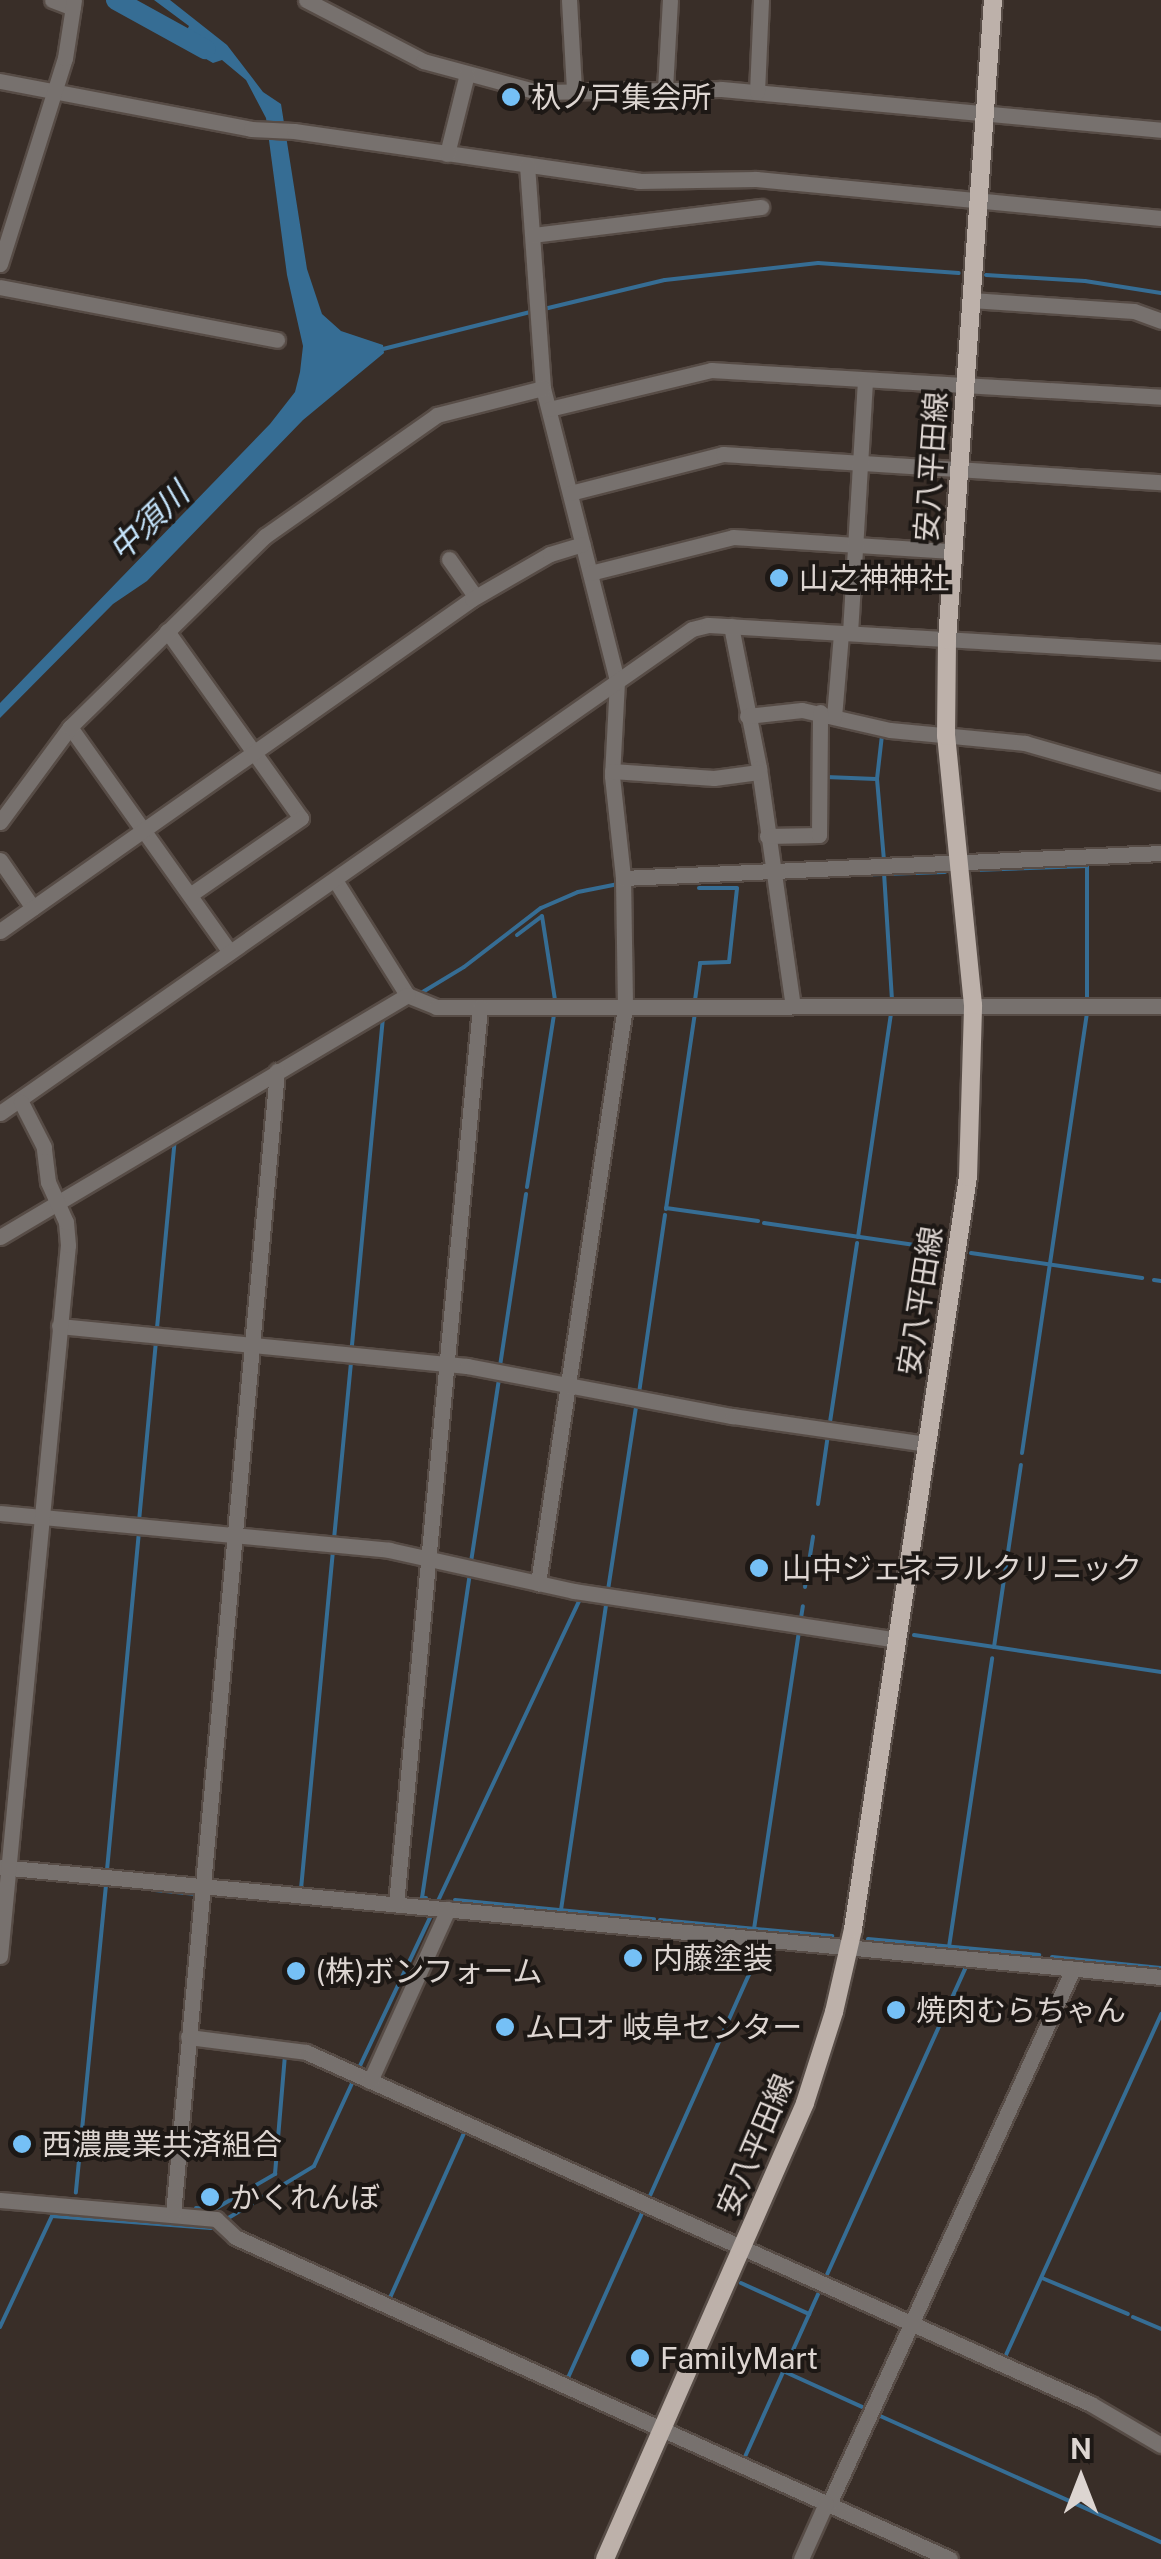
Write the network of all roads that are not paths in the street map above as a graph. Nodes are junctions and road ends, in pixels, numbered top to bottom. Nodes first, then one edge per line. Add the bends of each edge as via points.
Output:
1 (52, 0) edge
2 (306, 0) edge
3 (568, 0) edge
4 (670, 0) edge
5 (761, 0) edge
6 (992, 0) edge
7 (73, 4) edge
8 (467, 74) junction
9 (0, 81) edge
10 (574, 90) junction
11 (665, 90) junction
12 (55, 92) junction
13 (757, 92) junction
14 (985, 115) junction
15 (1161, 130) edge
16 (447, 154) junction
17 (527, 166) junction
18 (978, 198) junction
19 (761, 206) dead end
20 (1161, 218) edge
21 (533, 235) junction
22 (0, 264) edge
23 (0, 287) edge
24 (970, 300) junction
25 (1161, 321) edge
26 (277, 340) dead end
27 (865, 380) junction
28 (964, 384) junction
29 (544, 388) junction
30 (1161, 396) edge
31 (549, 410) junction
32 (860, 463) junction
33 (958, 470) junction
34 (1161, 482) edge
35 (570, 493) junction
36 (582, 544) junction
37 (855, 545) junction
38 (952, 551) junction
39 (448, 559) dead end
40 (590, 572) junction
41 (475, 596) junction
42 (731, 626) junction
43 (167, 630) junction
44 (845, 633) junction
45 (947, 640) junction
46 (1161, 652) edge
47 (617, 682) junction
48 (827, 715) junction
49 (747, 716) junction
50 (70, 727) junction
51 (946, 736) junction
52 (254, 753) junction
53 (612, 771) junction
54 (759, 772) junction
55 (1161, 782) edge
56 (0, 822) edge
57 (144, 830) junction
58 (767, 836) junction
59 (1161, 853) edge
60 (0, 860) edge
61 (958, 865) junction
62 (772, 872) junction
63 (623, 878) junction
64 (335, 880) junction
65 (190, 895) junction
66 (34, 908) junction
67 (0, 931) edge
68 (230, 952) junction
69 (407, 995) junction
70 (973, 1005) junction
71 (793, 1006) junction
72 (1161, 1006) edge
73 (626, 1007) junction
74 (480, 1008) junction
75 (276, 1071) junction
76 (21, 1102) junction
77 (0, 1113) edge
78 (56, 1204) junction
79 (0, 1237) edge
80 (59, 1326) junction
81 (254, 1344) junction
82 (448, 1364) junction
83 (568, 1388) junction
84 (927, 1444) junction
85 (0, 1513) edge
86 (41, 1517) junction
87 (235, 1536) junction
88 (430, 1560) junction
89 (538, 1583) junction
90 (897, 1640) junction
91 (4, 1867) edge
92 (203, 1886) junction
93 (396, 1904) junction
94 (440, 1908) junction
95 (850, 1948) junction
96 (0, 1956) edge
97 (1073, 1969) junction
98 (1161, 1977) edge
99 (188, 2037) junction
100 (361, 2077) junction
101 (0, 2200) edge
102 (173, 2214) junction
103 (740, 2246) junction
104 (914, 2323) junction
105 (660, 2429) junction
106 (1161, 2445) edge
107 (828, 2503) junction
108 (605, 2559) edge
109 (801, 2559) edge
110 (950, 2559) edge

1 - 7 street
2 - 8 street via 424,62
3 - 10 street
4 - 11 street
5 - 13 street
6 - 14 main road, 安八平田線
7 - 12 street
8 - 10 street via 538,92
8 - 16 street
9 - 12 street
10 - 11 street
11 - 13 street
12 - 16 street via 256,129
12 - 22 street
13 - 14 street
14 - 15 street
14 - 18 main road, 安八平田線
16 - 17 street
17 - 18 street via 638,180 756,179
17 - 21 street
18 - 20 street
18 - 24 main road, 安八平田線
19 - 21 street
21 - 29 street
23 - 26 street
24 - 25 street via 1134,311
24 - 28 main road, 安八平田線
27 - 28 street
27 - 31 street via 712,370
27 - 32 street
28 - 30 street
28 - 33 main road, 安八平田線
29 - 31 street
29 - 43 street via 437,415 265,536
31 - 35 street
32 - 33 street
32 - 35 street via 723,454
32 - 37 street
33 - 34 street
33 - 38 main road, 安八平田線
35 - 36 street
36 - 40 street
36 - 41 street
37 - 38 street
37 - 40 street via 718,538
37 - 44 street
38 - 45 main road, 安八平田線
39 - 41 street
40 - 47 street
41 - 52 street
42 - 44 street
42 - 47 street via 692,629
42 - 49 street
43 - 50 street
43 - 52 street
44 - 45 street
44 - 48 street
45 - 46 street
45 - 51 main road, 安八平田線
47 - 53 street
47 - 64 street
48 - 49 street
48 - 51 street
48 - 58 street via 820,834
49 - 54 street
50 - 56 street
50 - 57 street
51 - 55 street via 1025,743
51 - 61 main road, 安八平田線
52 - 57 street
52 - 65 street via 302,818
53 - 54 street via 714,778
53 - 63 street
54 - 58 street
57 - 65 street
57 - 66 street
58 - 62 street
59 - 61 street
60 - 66 street
61 - 62 street
61 - 70 main road, 安八平田線
62 - 63 street
62 - 71 street
63 - 73 street
64 - 68 street
64 - 69 street
65 - 68 street
66 - 67 street
68 - 76 street
69 - 74 street via 436,1007
69 - 75 street
70 - 71 street
70 - 72 street
70 - 84 main road, 安八平田線 via 968,1178
71 - 73 street
73 - 74 street
73 - 83 street
74 - 82 street
75 - 78 street
75 - 81 street
76 - 77 street
76 - 78 street via 44,1147
78 - 79 street
78 - 80 street via 68,1246
80 - 81 street
80 - 86 street
81 - 82 street
81 - 87 street
82 - 83 street
82 - 88 street
83 - 84 street
83 - 89 street
84 - 90 main road, 安八平田線
85 - 86 street
86 - 87 street
86 - 91 street
87 - 88 street
87 - 92 street
88 - 89 street
88 - 93 street
89 - 90 street
90 - 95 main road, 安八平田線
91 - 92 street
91 - 96 street
92 - 93 street
92 - 99 street
93 - 94 street
94 - 95 street
94 - 100 street
95 - 97 street
95 - 103 main road, 安八平田線 via 805,2103
97 - 98 street
97 - 104 street
99 - 100 street via 288,2047
99 - 102 street
100 - 103 street
101 - 102 street
102 - 105 street via 220,2224
103 - 104 street
103 - 105 main road, 安八平田線
104 - 106 street via 1091,2404
104 - 107 street
105 - 107 street
105 - 108 main road, 安八平田線
107 - 109 street
107 - 110 street

